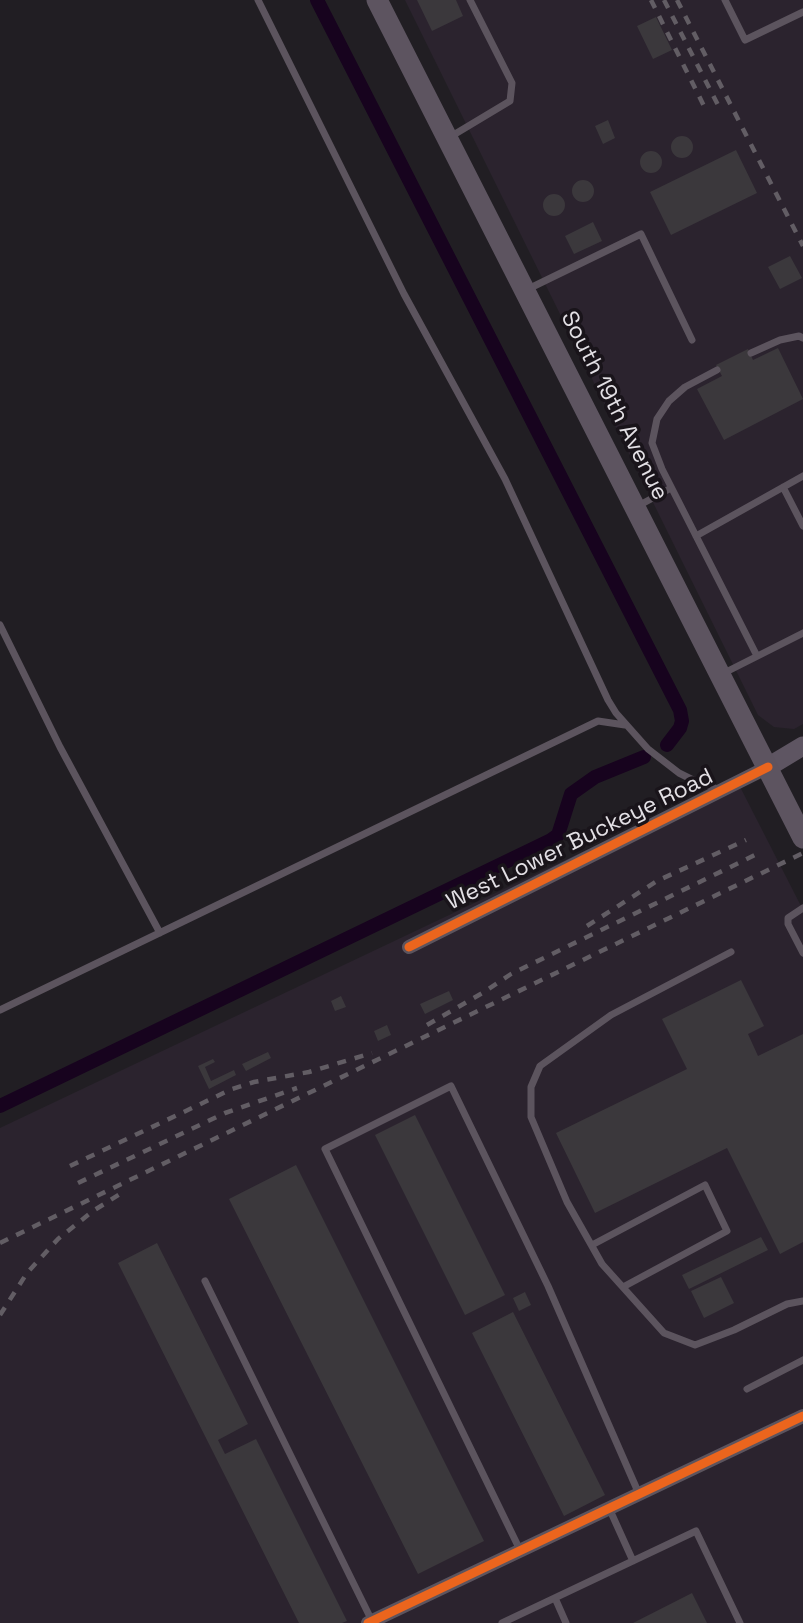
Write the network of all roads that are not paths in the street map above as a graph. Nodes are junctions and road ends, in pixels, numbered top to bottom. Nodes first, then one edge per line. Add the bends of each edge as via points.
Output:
1 (258, 0) edge
2 (377, 0) edge
3 (470, 0) edge
4 (725, 0) edge
5 (803, 12) edge
6 (448, 138) junction
7 (526, 290) junction
8 (803, 338) edge
9 (692, 340) dead end
10 (751, 354) dead end
11 (718, 370) dead end
12 (803, 476) edge
13 (783, 487) junction
14 (671, 488) junction
15 (637, 508) junction
16 (803, 526) edge
17 (696, 536) junction
18 (0, 625) edge
19 (803, 633) edge
20 (757, 656) junction
21 (721, 675) junction
22 (629, 726) junction
23 (803, 746) edge
24 (768, 767) junction
25 (723, 791) junction
26 (803, 838) edge
27 (803, 908) edge
28 (160, 933) junction
29 (409, 947) dead end
30 (731, 952) dead end
31 (803, 953) edge
32 (0, 1010) edge
33 (592, 1245) junction
34 (205, 1280) dead end
35 (623, 1287) junction
36 (803, 1301) edge
37 (803, 1360) edge
38 (747, 1389) dead end
39 (803, 1416) edge
40 (639, 1494) junction
41 (609, 1508) junction
42 (521, 1550) junction
43 (633, 1561) junction
44 (555, 1598) junction
45 (370, 1622) edge
46 (502, 1623) edge
47 (566, 1623) edge
48 (740, 1623) edge

1 - 22 lane via 404,294 505,479 608,700
2 - 6 main road, South 19th Avenue
3 - 6 lane via 512,83 510,101
4 - 5 lane via 746,40
6 - 7 main road, South 19th Avenue
7 - 9 lane via 641,234
7 - 15 main road, South 19th Avenue
8 - 10 lane via 780,340
11 - 14 lane via 685,387 657,419 652,443
12 - 13 lane
13 - 16 lane
13 - 17 lane
14 - 15 lane
14 - 17 lane
15 - 21 main road, South 19th Avenue
17 - 20 lane
18 - 28 lane
19 - 20 lane
20 - 21 lane
21 - 24 main road, South 19th Avenue
22 - 25 lane via 648,749 679,773
22 - 28 lane via 598,721
23 - 24 main road, West Lower Buckeye Road
24 - 25 street, West Lower Buckeye Road
24 - 26 main road, South 19th Avenue
25 - 29 street, West Lower Buckeye Road
27 - 31 lane via 788,918
28 - 32 lane
30 - 33 lane via 611,1015 540,1066 531,1087 531,1117
33 - 35 lane
33 - 35 lane via 705,1185 727,1231
34 - 45 lane
35 - 36 lane via 664,1333 695,1345
37 - 38 lane
39 - 40 street
40 - 41 street
40 - 42 lane via 548,1286 451,1086 325,1149
41 - 42 street
41 - 43 lane
42 - 45 street
43 - 44 lane
43 - 48 lane via 696,1531
44 - 46 lane
44 - 47 lane

